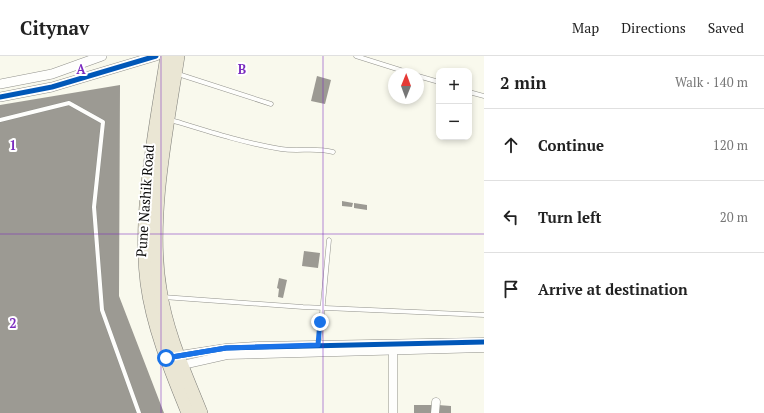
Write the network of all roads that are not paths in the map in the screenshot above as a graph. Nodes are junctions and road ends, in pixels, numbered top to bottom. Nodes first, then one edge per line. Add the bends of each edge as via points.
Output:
1 (102, 56) edge
2 (156, 56) edge
3 (167, 56) edge
4 (178, 56) edge
5 (356, 56) edge
6 (394, 68) edge
7 (175, 73) junction
8 (424, 78) edge
9 (436, 81) edge
10 (0, 84) edge
11 (472, 93) edge
12 (484, 96) edge
13 (0, 97) edge
14 (271, 104) dead end
15 (0, 120) edge
16 (168, 120) junction
17 (333, 152) dead end
18 (329, 240) dead end
19 (161, 296) junction
20 (321, 308) junction
21 (484, 315) edge
22 (484, 342) edge
23 (318, 345) junction
24 (393, 347) junction
25 (484, 348) edge
26 (174, 361) junction
27 (436, 402) dead end
28 (139, 413) edge
29 (188, 413) edge
30 (201, 413) edge
31 (393, 413) edge
32 (435, 413) edge

1 - 10 street via 52,74
2 - 13 street via 52,87
3 - 26 highway, Pune Nashik Road via 145,231 147,282 152,308
4 - 7 highway, Pune Nashik Road
5 - 6 lane
7 - 14 lane
7 - 16 highway, Pune Nashik Road
8 - 9 lane
11 - 12 lane
15 - 28 lane via 69,103 103,122 94,207 102,310
16 - 17 lane via 280,149 300,151 319,148
16 - 19 highway, Pune Nashik Road via 157,228 156,258
18 - 20 lane
19 - 20 lane
19 - 26 highway, Pune Nashik Road
20 - 21 lane
20 - 23 lane
22 - 24 street
23 - 24 street
23 - 26 street via 226,348
24 - 25 street
24 - 26 street via 227,355
24 - 31 street
26 - 29 highway, Pune Nashik Road
26 - 30 highway, Pune Nashik Road
27 - 32 street

